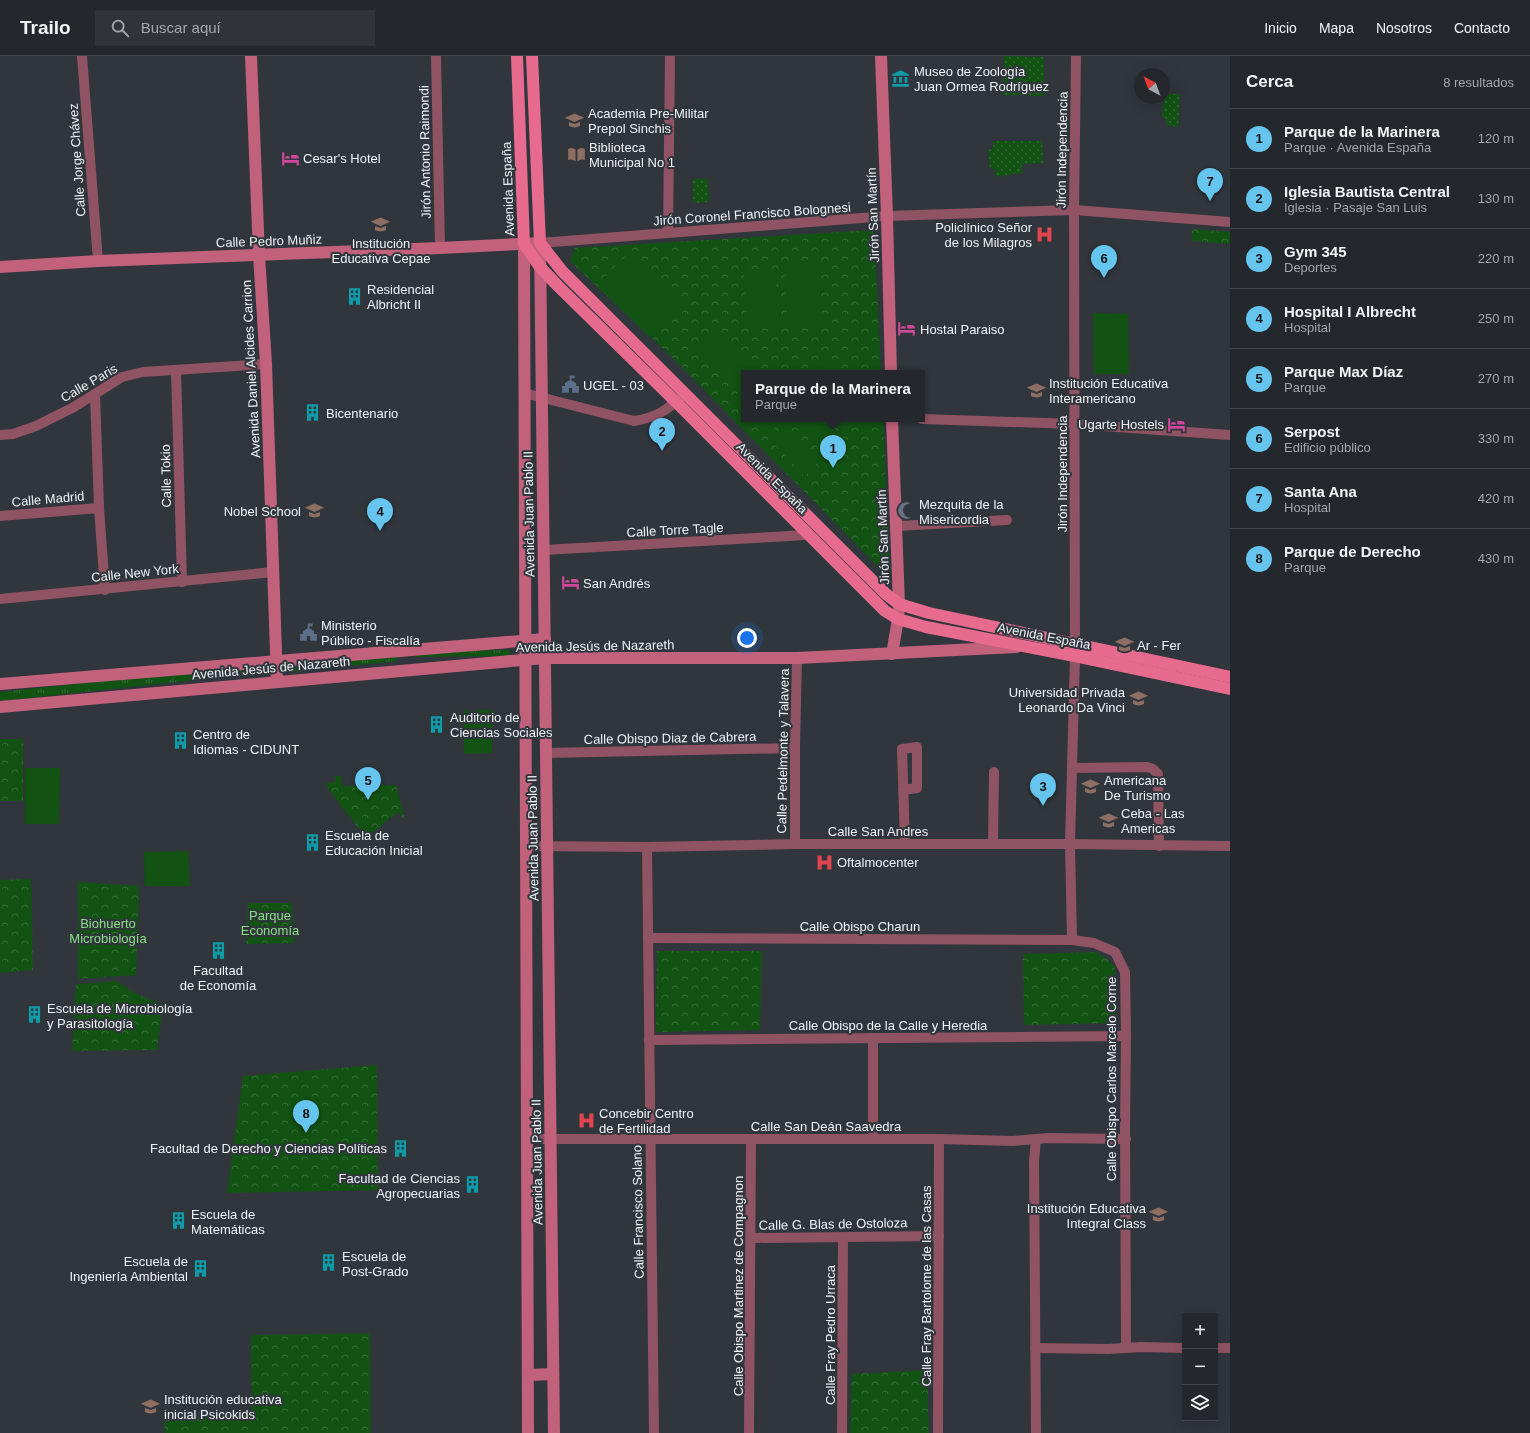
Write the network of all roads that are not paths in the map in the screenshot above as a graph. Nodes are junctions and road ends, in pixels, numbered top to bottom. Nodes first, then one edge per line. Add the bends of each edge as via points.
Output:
1 (82, 56) edge
2 (251, 56) edge
3 (436, 56) edge
4 (517, 56) edge
5 (532, 56) edge
6 (670, 56) edge
7 (881, 56) edge
8 (1076, 56) edge
9 (1074, 210) junction
10 (887, 216) junction
11 (1230, 222) edge
12 (668, 233) junction
13 (540, 243) junction
14 (524, 244) junction
15 (440, 248) junction
16 (259, 255) junction
17 (98, 261) junction
18 (0, 267) edge
19 (540, 267) junction
20 (266, 364) junction
21 (176, 370) junction
22 (891, 370) edge
23 (95, 394) junction
24 (524, 394) junction
25 (542, 398) junction
26 (681, 398) junction
27 (925, 419) edge
28 (892, 422) edge
29 (1075, 424) junction
30 (0, 435) edge
31 (1230, 435) edge
32 (525, 446) junction
33 (543, 446) junction
34 (99, 508) junction
35 (0, 516) edge
36 (1008, 520) dead end
37 (897, 526) junction
38 (807, 532) junction
39 (544, 550) junction
40 (273, 572) junction
41 (182, 582) junction
42 (105, 590) junction
43 (0, 599) edge
44 (898, 604) junction
45 (898, 619) junction
46 (545, 639) junction
47 (525, 640) junction
48 (1075, 643) junction
49 (1024, 646) junction
50 (892, 654) junction
51 (1075, 656) junction
52 (545, 658) junction
53 (797, 658) junction
54 (525, 660) junction
55 (276, 661) junction
56 (1230, 677) edge
57 (277, 681) junction
58 (0, 684) edge
59 (1230, 689) edge
60 (0, 707) edge
61 (795, 748) junction
62 (546, 753) junction
63 (1072, 768) junction
64 (994, 772) dead end
65 (903, 790) dead end
66 (795, 844) junction
67 (905, 844) junction
68 (993, 844) junction
69 (1070, 844) junction
70 (547, 845) junction
71 (526, 846) junction
72 (1159, 846) junction
73 (1230, 846) edge
74 (647, 847) junction
75 (648, 938) junction
76 (1072, 940) junction
77 (1126, 1036) junction
78 (873, 1038) junction
79 (649, 1040) junction
80 (527, 1139) junction
81 (550, 1139) junction
82 (650, 1139) junction
83 (751, 1139) junction
84 (873, 1139) junction
85 (939, 1139) junction
86 (1036, 1139) junction
87 (1126, 1139) junction
88 (939, 1236) junction
89 (843, 1237) junction
90 (751, 1238) junction
91 (1035, 1348) junction
92 (1126, 1348) junction
93 (1182, 1348) edge
94 (1218, 1348) edge
95 (1230, 1348) edge
96 (553, 1374) junction
97 (528, 1375) junction
98 (528, 1433) edge
99 (554, 1433) edge
100 (654, 1433) edge
101 (749, 1433) edge
102 (842, 1433) edge
103 (938, 1433) edge
104 (1036, 1433) edge

1 - 17 street, Calle Jorge Chávez
2 - 16 main road, Avenida Daniel Alcides Carrion
3 - 15 street, Jirón Antonio Raimondi
4 - 14 main road, Avenida España
5 - 13 main road
6 - 12 street
7 - 10 main road, Jirón San Martín
8 - 9 street, Jirón Independencia
9 - 10 street, Jirón Coronel Francisco Bolognesi
9 - 11 street, Jirón Coronel Francisco Bolognesi
9 - 29 street, Jirón Independencia
10 - 12 street, Jirón Coronel Francisco Bolognesi
10 - 22 main road, Jirón San Martín
12 - 13 street, Jirón Coronel Francisco Bolognesi
13 - 14 main road, Calle Pedro Muñiz
13 - 19 main road, Avenida Juan Pablo II
13 - 26 main road, Avenida España via 562,271
14 - 15 main road, Calle Pedro Muñiz
14 - 19 main road, Avenida España
14 - 24 main road, Avenida Juan Pablo II
15 - 16 main road, Calle Pedro Muñiz
16 - 17 main road, Calle Pedro Muñiz
16 - 20 main road, Avenida Daniel Alcides Carrion
17 - 18 main road, Calle Pedro Muñiz
19 - 25 main road, Avenida Juan Pablo II
19 - 26 main road, Avenida España
20 - 21 street, Calle Paris
20 - 40 main road, Avenida Daniel Alcides Carrion
21 - 23 street, Calle Paris via 143,372 122,377
21 - 41 street, Calle Tokio
23 - 30 street, Calle Paris via 74,408 36,426 13,434
23 - 34 street
24 - 25 street
24 - 32 main road, Avenida Juan Pablo II
25 - 26 street via 634,421 667,410
25 - 33 main road, Avenida Juan Pablo II
26 - 38 main road, Avenida España
26 - 44 main road, Avenida España
27 - 29 street
28 - 37 main road, Jirón San Martín
29 - 31 street
29 - 48 street, Jirón Independencia
32 - 33 main road
32 - 47 main road, Avenida Juan Pablo II
33 - 39 main road, Avenida Juan Pablo II
34 - 35 street, Calle Madrid
34 - 42 street
36 - 37 street
37 - 44 main road, Jirón San Martín
38 - 39 street, Calle Torre Tagle via 803,535 790,536
38 - 45 main road, Avenida España via 885,610
39 - 46 main road, Avenida Juan Pablo II
40 - 41 street, Calle New York
40 - 55 main road, Avenida Daniel Alcides Carrion
41 - 42 street, Calle New York
42 - 43 street, Calle New York
44 - 45 main road, Jirón San Martín
44 - 48 main road, Avenida España via 929,613
45 - 49 main road, Avenida España
45 - 50 main road, Jirón San Martín
46 - 47 main road, Avenida Jesús de Nazareth
46 - 52 main road, Avenida Juan Pablo II
47 - 54 main road, Avenida Juan Pablo II
47 - 55 main road, Avenida Jesús de Nazareth
48 - 51 street, Jirón Independencia
48 - 56 main road, Avenida España
49 - 50 main road, Avenida Jesús de Nazareth
49 - 51 main road, Avenida España
50 - 53 main road, Avenida Jesús de Nazareth
51 - 59 main road, Avenida España
51 - 63 street, Jirón Independencia
52 - 53 main road, Avenida Jesús de Nazareth
52 - 54 main road, Avenida Jesús de Nazareth
52 - 62 main road, Avenida Juan Pablo II
53 - 61 street, Calle Pedelmonte y Talavera
54 - 57 main road, Avenida Jesús de Nazareth
54 - 71 main road, Avenida Juan Pablo II
55 - 57 main road, Avenida Daniel Alcides Carrion
55 - 58 main road, Avenida Jesús de Nazareth
57 - 60 main road, Avenida Jesús de Nazareth
61 - 62 street, Calle Obispo Diaz de Cabrera
61 - 66 street, Calle Pedelmonte y Talavera
62 - 70 main road, Avenida Juan Pablo II
63 - 69 street, Jirón Independencia
63 - 72 street via 1153,769 1158,774
64 - 68 street
65 - 67 street
66 - 67 street, Calle San Andres
66 - 74 street, Calle San Andres
67 - 68 street, Calle San Andres
68 - 69 street, Calle San Andres
69 - 72 street, Calle San Andres
69 - 76 street
70 - 71 street, Calle San Andres
70 - 74 street, Calle San Andres
70 - 81 main road, Avenida Juan Pablo II
71 - 80 main road, Avenida Juan Pablo II
72 - 73 street, Calle San Andres
74 - 75 street, Calle Francisco Solano
75 - 76 street, Calle Obispo Charun
75 - 79 street, Calle Francisco Solano
76 - 77 street, Calle Obispo Carlos Marcelo Corne via 1094,943 1115,952 1125,972
77 - 78 street, Calle Obispo de la Calle y Heredia
77 - 87 street, Calle Obispo Carlos Marcelo Corne
78 - 79 street, Calle Obispo de la Calle y Heredia
78 - 84 street
79 - 82 street, Calle Francisco Solano
80 - 81 street, Calle San Deán Saavedra
80 - 97 main road, Avenida Juan Pablo II
81 - 82 street, Calle San Deán Saavedra
81 - 96 main road, Avenida Juan Pablo II
82 - 83 street, Calle San Deán Saavedra
82 - 100 street, Calle Francisco Solano
83 - 84 street, Calle San Deán Saavedra
83 - 90 street, Calle Obispo Martinez de Compagnon
84 - 85 street, Calle San Deán Saavedra
85 - 86 street, Calle San Deán Saavedra
85 - 88 street, Calle Fray Bartolome de las Casas
86 - 87 street, Calle San Deán Saavedra
86 - 91 street
87 - 92 street, Calle Obispo Carlos Marcelo Corne
88 - 89 street, Calle G. Blas de Ostoloza
88 - 103 street, Calle Fray Bartolome de las Casas
89 - 90 street, Calle G. Blas de Ostoloza
89 - 102 street, Calle Fray Pedro Urraca
90 - 101 street, Calle Obispo Martinez de Compagnon
91 - 92 street
91 - 104 street
92 - 93 street
94 - 95 street
96 - 97 main road
96 - 99 main road, Avenida Juan Pablo II
97 - 98 main road, Avenida Juan Pablo II

